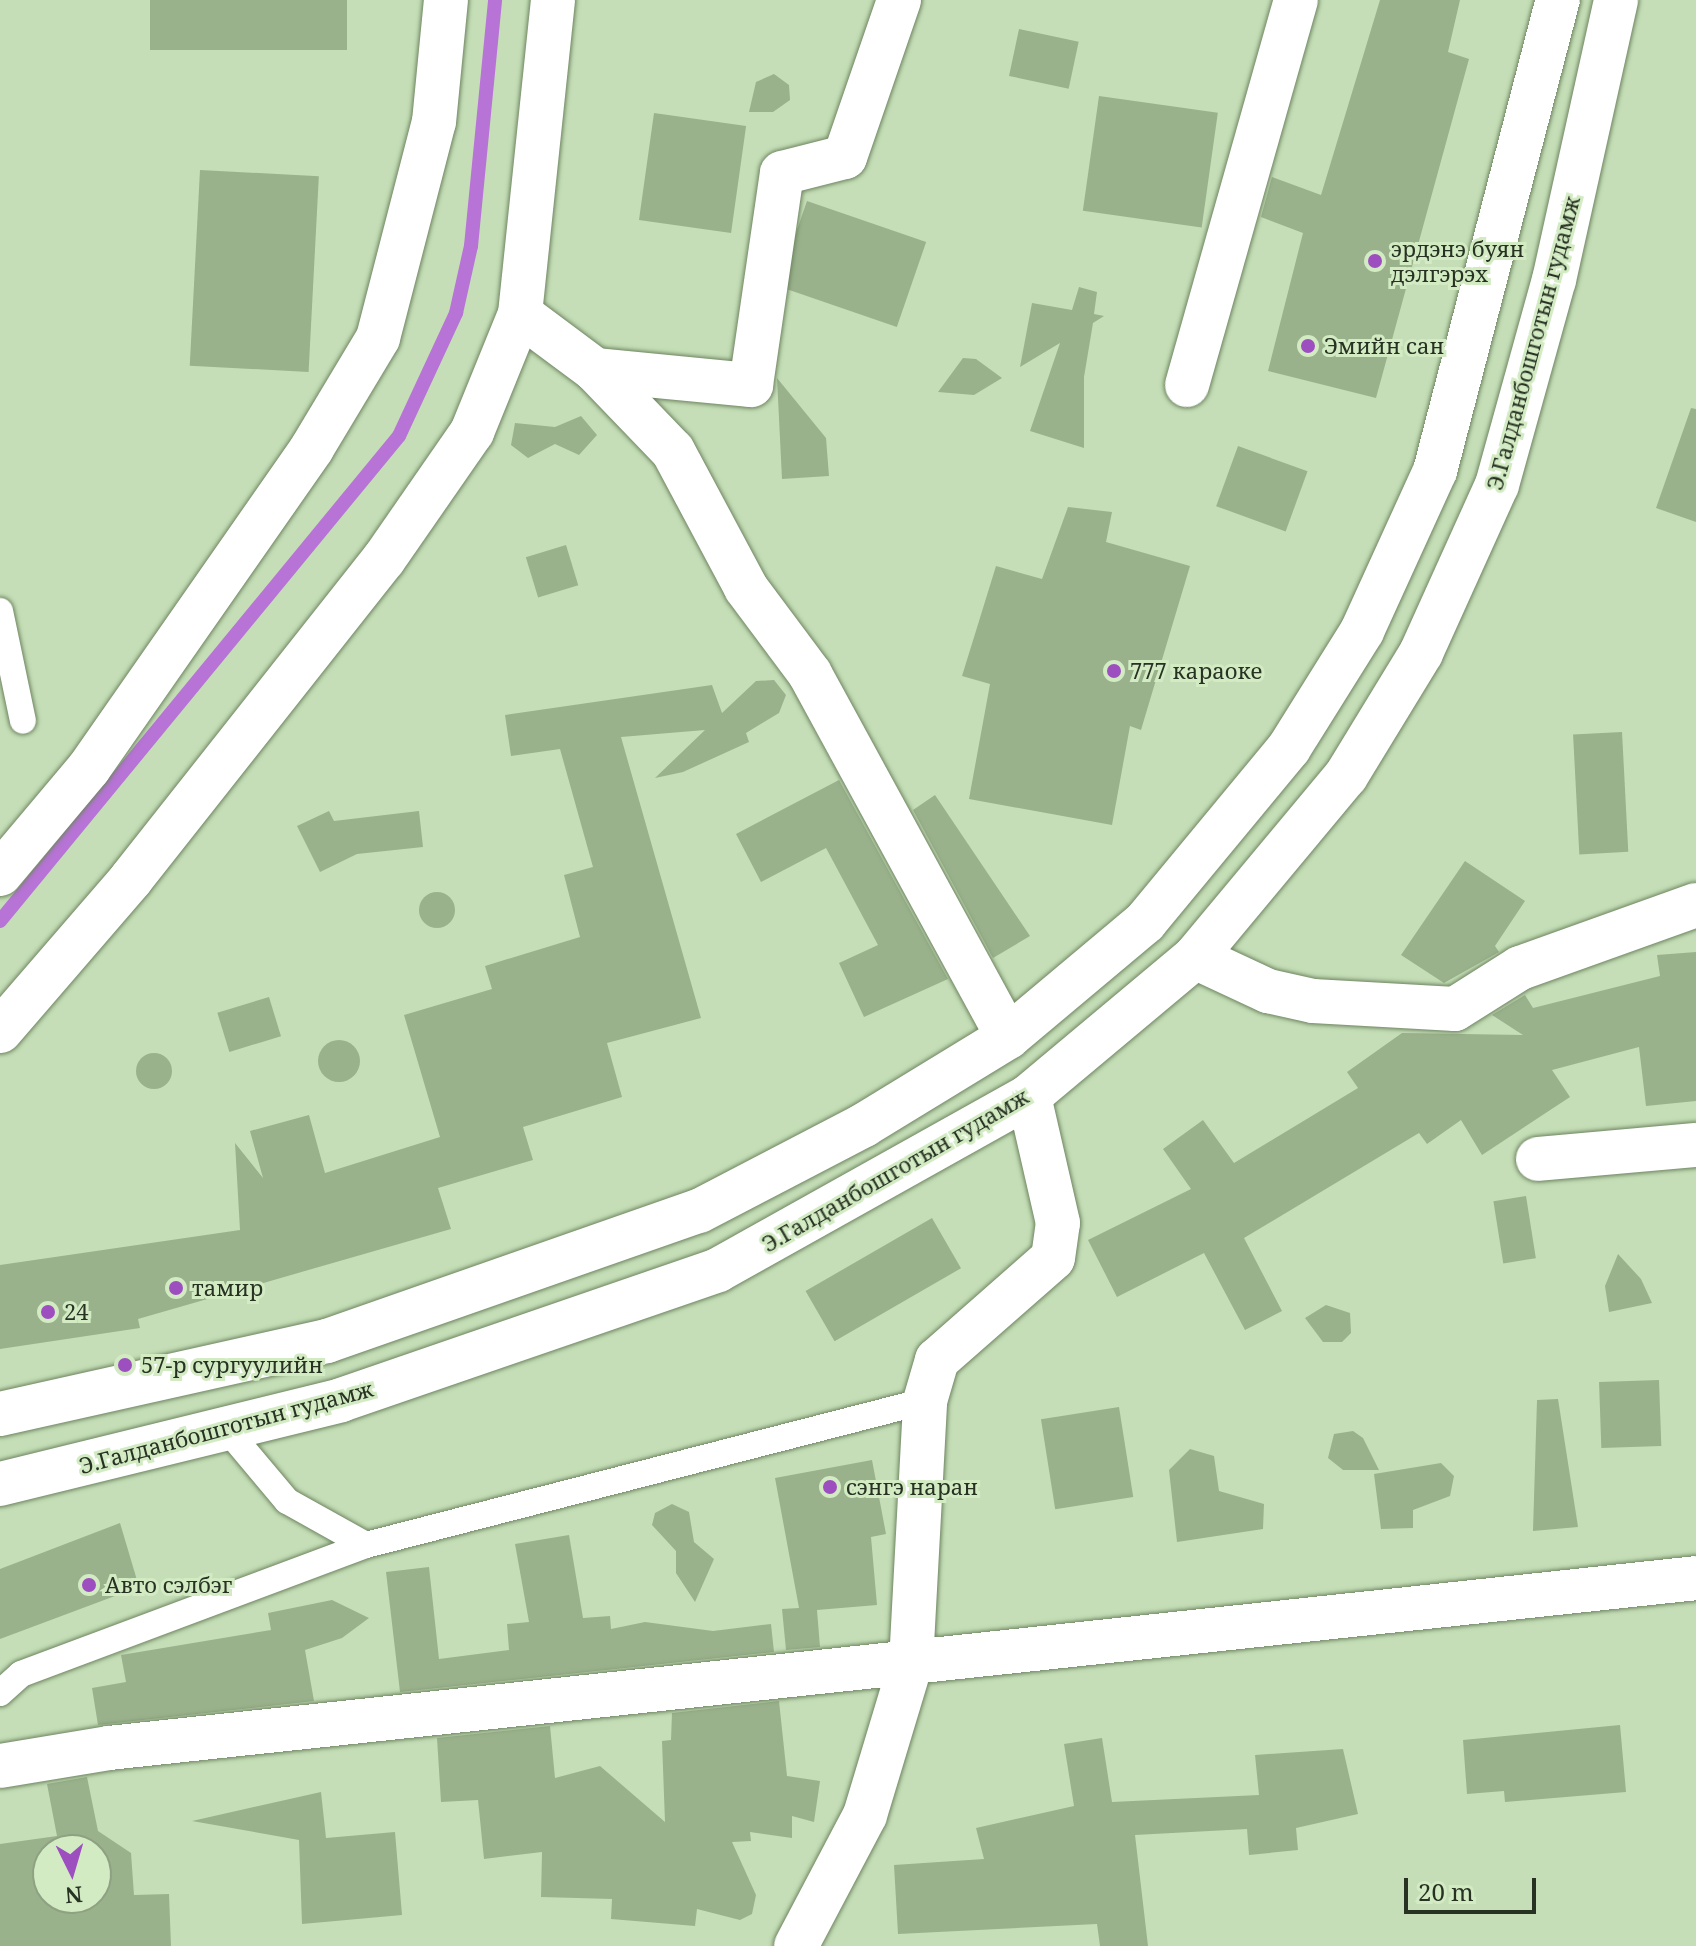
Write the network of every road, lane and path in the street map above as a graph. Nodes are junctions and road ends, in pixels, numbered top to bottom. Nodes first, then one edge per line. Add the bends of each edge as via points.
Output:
1 (446, 0) edge
2 (553, 0) edge
3 (899, 0) edge
4 (1296, 0) edge
5 (1558, 0) edge
6 (1616, 0) edge
7 (520, 314) junction
8 (595, 370) junction
9 (1187, 385) dead end
10 (0, 611) edge
11 (23, 721) dead end
12 (0, 874) edge
13 (1696, 905) edge
14 (1195, 957) junction
15 (0, 1031) edge
16 (1008, 1037) junction
17 (1029, 1096) junction
18 (1696, 1145) edge
19 (1538, 1159) dead end
20 (925, 1401) junction
21 (0, 1414) edge
22 (229, 1432) junction
23 (0, 1484) edge
24 (366, 1545) junction
25 (1696, 1578) edge
26 (911, 1663) junction
27 (0, 1693) edge
28 (0, 1766) edge
29 (796, 1946) edge

1 - 12 street via 434,122 378,338 312,448 89,768
2 - 7 street
3 - 8 street via 845,157 782,173 751,385
4 - 9 street
5 - 16 street via 1435,471 1362,631 1289,748 1226,831 1145,922
6 - 14 street, Э.Галданбошготын гудамж via 1554,280 1497,485 1421,653 1346,776
7 - 8 street
7 - 15 street via 472,432 384,559 131,879
8 - 16 street via 673,451 746,588 810,674
10 - 11 lane
13 - 14 street via 1520,968 1455,1009 1313,1001 1268,991
14 - 17 street, Э.Галданбошготын гудамж
16 - 21 street via 864,1125 699,1211 569,1260 327,1341
17 - 20 street via 1058,1223 1053,1258 937,1360
17 - 22 street, Э.Галданбошготын гудамж via 718,1270
18 - 19 street
20 - 24 lane
20 - 26 street
22 - 23 street, Э.Галданбошготын гудамж
22 - 24 lane via 287,1501
24 - 27 lane via 21,1674
25 - 26 street
26 - 28 street via 109,1748
26 - 29 street via 865,1815

